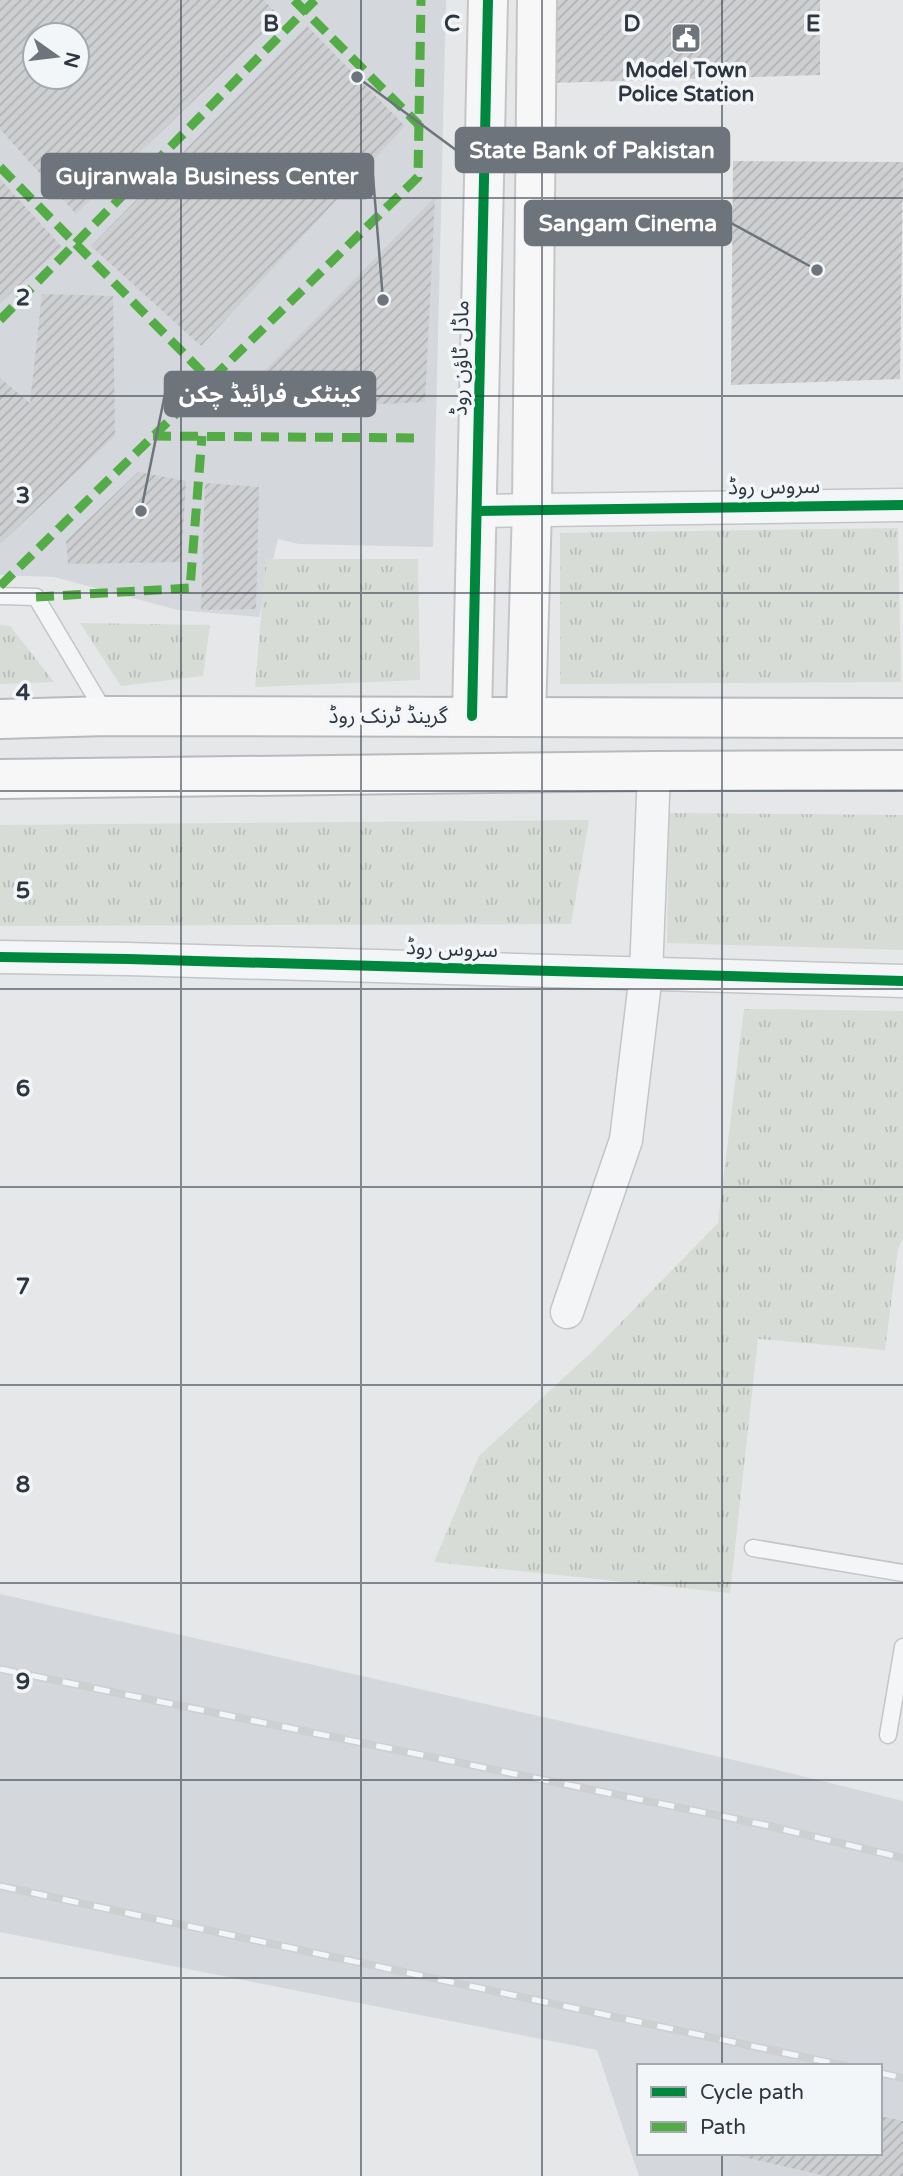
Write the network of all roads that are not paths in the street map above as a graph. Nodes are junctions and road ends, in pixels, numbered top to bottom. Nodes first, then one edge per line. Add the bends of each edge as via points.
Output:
1 (488, 0) edge
2 (537, 0) edge
3 (903, 505) edge
4 (532, 509) junction
5 (477, 510) junction
6 (0, 596) edge
7 (107, 716) junction
8 (472, 716) junction
9 (527, 716) junction
10 (903, 718) edge
11 (0, 719) edge
12 (903, 770) edge
13 (654, 771) junction
14 (0, 779) edge
15 (0, 957) edge
16 (646, 974) junction
17 (903, 981) edge
18 (567, 1312) dead end
19 (753, 1548) dead end
20 (903, 1573) edge
21 (903, 1647) edge
22 (888, 1735) dead end

1 - 5 main road, ماڈل ٹاؤن روڈ
2 - 4 main road
3 - 4 street, سروس روڈ
4 - 5 street, سروس روڈ
4 - 9 main road
5 - 8 main road, ماڈل ٹاؤن روڈ
6 - 7 lane via 36,597
7 - 8 main road, گرینڈ ٹرنک روڈ
7 - 11 main road, گرینڈ ٹرنک روڈ
8 - 9 main road, گرینڈ ٹرنک روڈ
9 - 10 main road, گرینڈ ٹرنک روڈ
12 - 13 main road
13 - 14 main road
13 - 16 street
15 - 16 street, سروس روڈ
16 - 17 street, سروس روڈ
16 - 18 street via 626,1140
19 - 20 lane
21 - 22 lane

